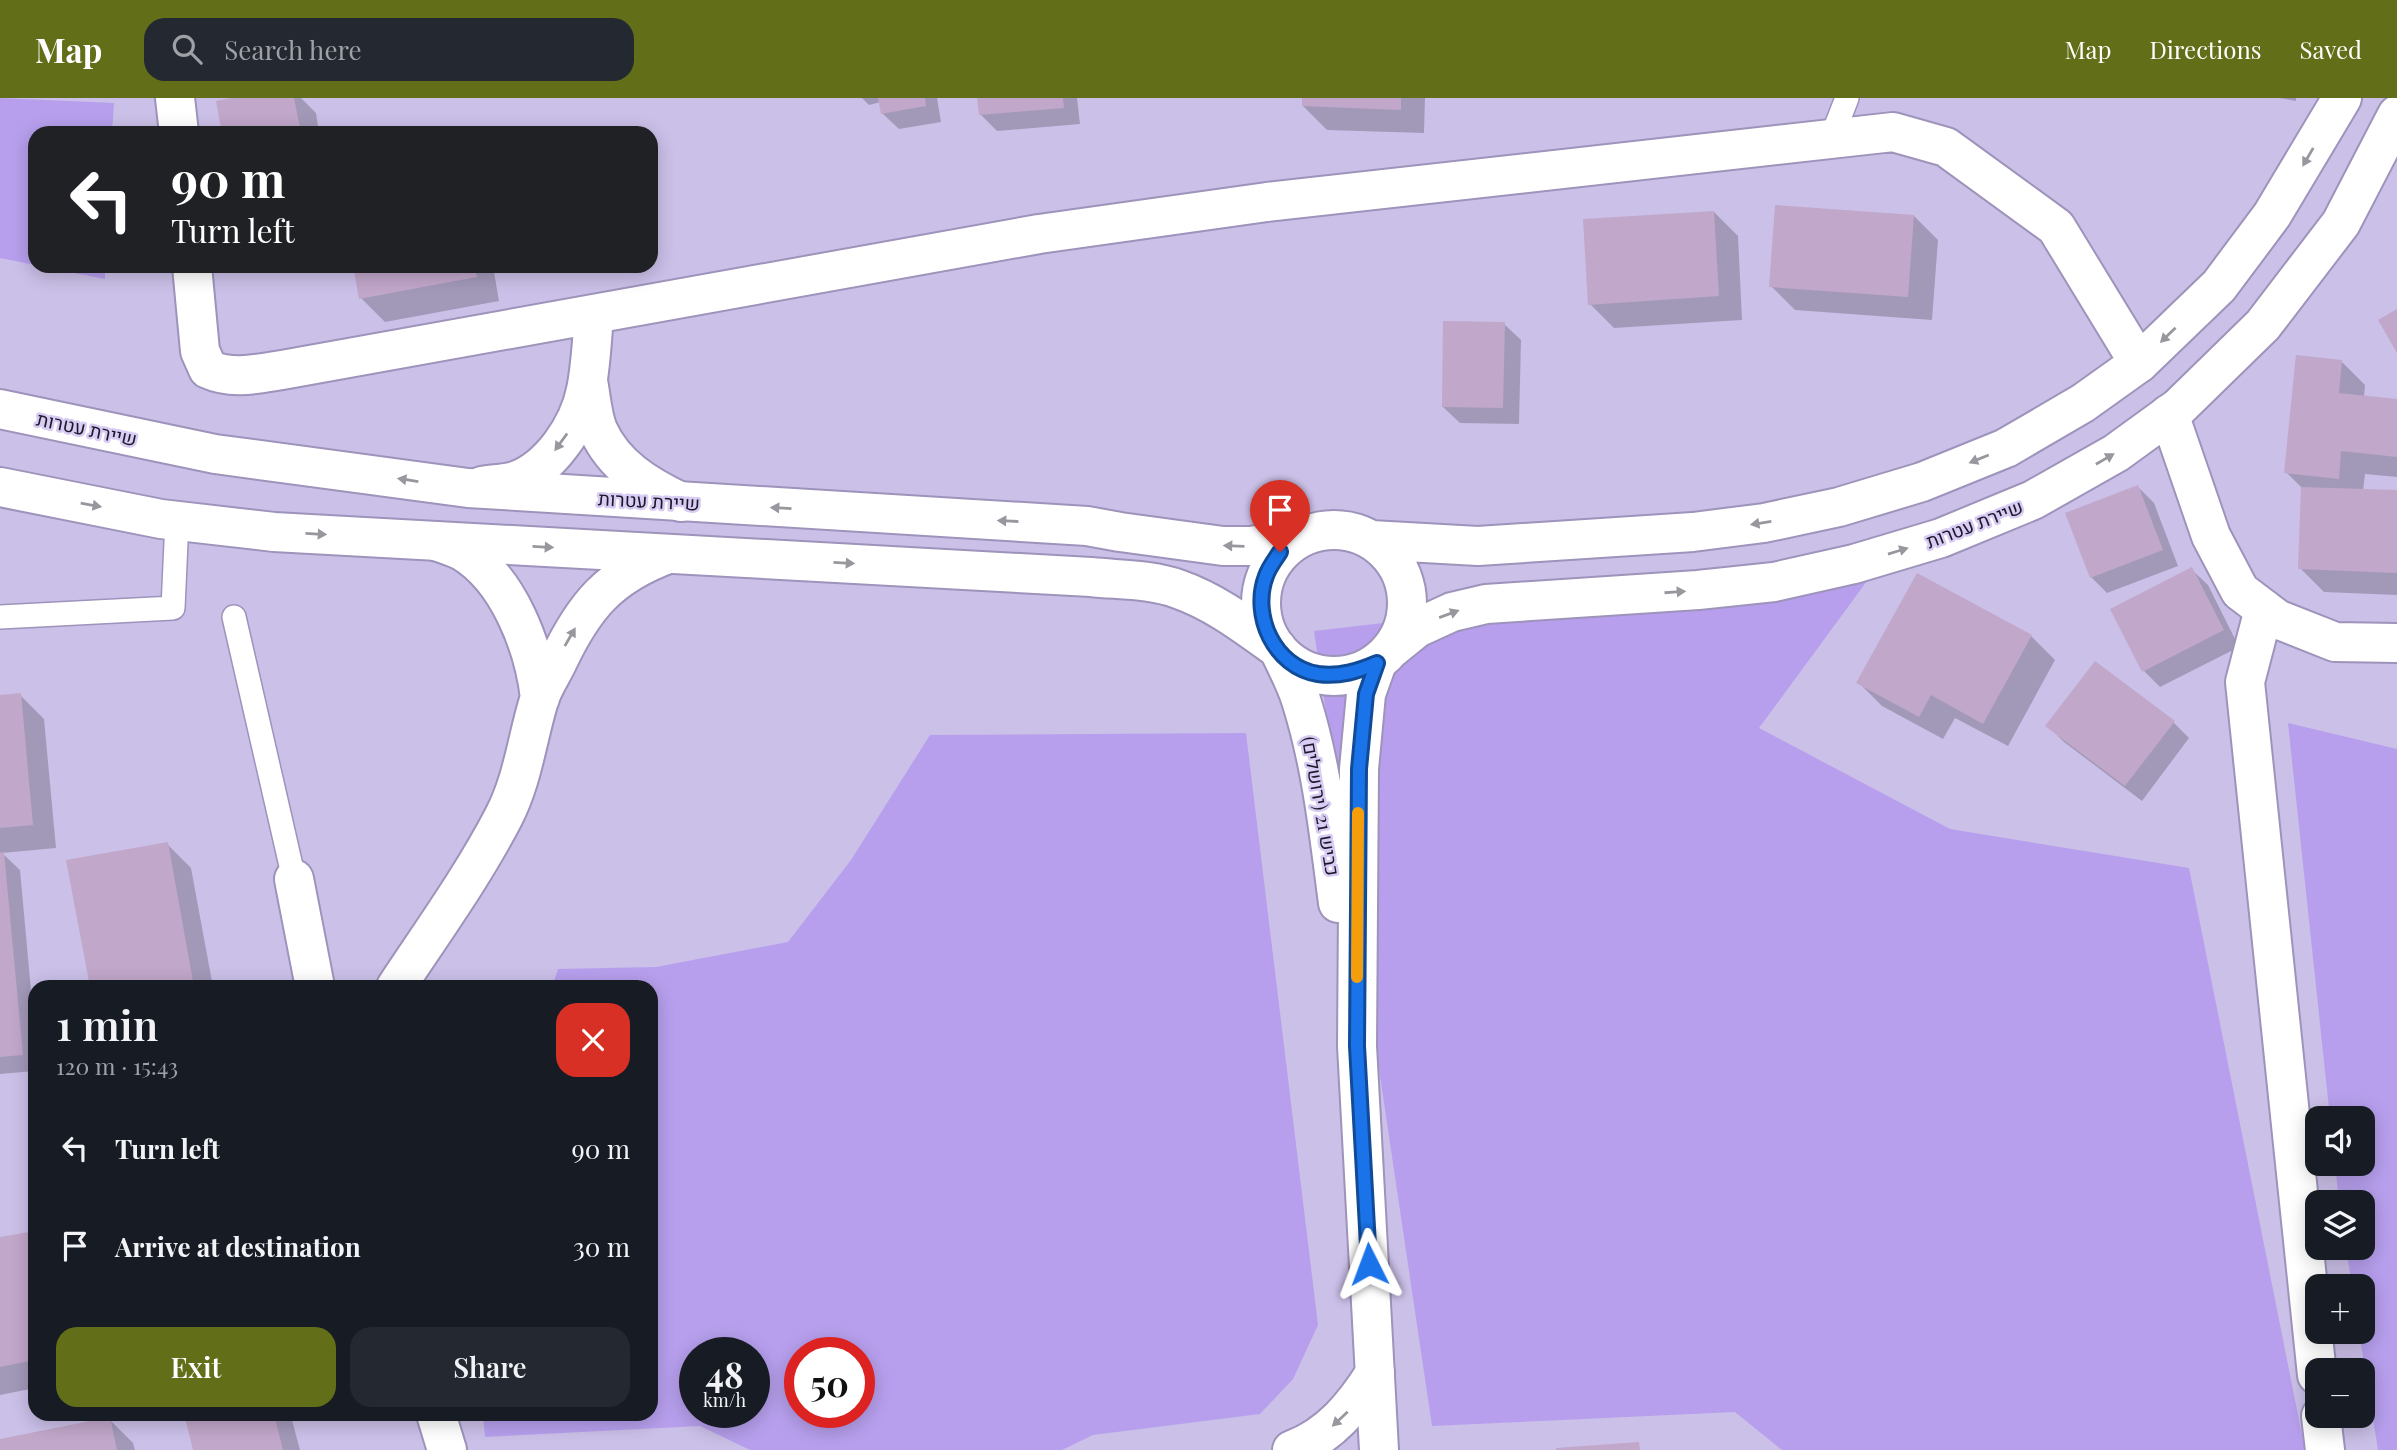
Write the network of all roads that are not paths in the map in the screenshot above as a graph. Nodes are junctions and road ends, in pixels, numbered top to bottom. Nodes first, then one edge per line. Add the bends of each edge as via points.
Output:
1 (175, 98) edge
2 (1847, 98) edge
3 (2342, 98) edge
4 (2397, 115) edge
5 (177, 126) edge
6 (1831, 139) junction
7 (193, 273) edge
8 (594, 314) junction
9 (2139, 363) junction
10 (588, 380) junction
11 (6, 409) edge
12 (2169, 414) junction
13 (468, 488) junction
14 (11, 494) edge
15 (681, 502) junction
16 (177, 520) junction
17 (1302, 537) junction
18 (1371, 540) junction
19 (436, 541) junction
20 (668, 554) junction
21 (2264, 610) junction
22 (0, 617) edge
23 (234, 617) dead end
24 (2397, 643) edge
25 (1279, 651) junction
26 (1384, 656) junction
27 (540, 698) junction
28 (294, 879) joint
29 (314, 980) edge
30 (401, 980) edge
31 (1357, 1046) junction
32 (2315, 1358) edge
33 (1375, 1373) junction
34 (438, 1421) edge
35 (2322, 1428) edge
36 (447, 1450) edge
37 (1292, 1450) edge
38 (1379, 1450) edge
39 (2325, 1450) edge

1 - 5 street
2 - 6 lane
3 -> 9 street via 2272,215 2219,286
4 - 12 street, שיירת עטרות via 2341,223 2271,315
6 - 8 street via 1267,202 1066,230
6 - 9 street via 1893,132 1946,146 2056,227
7 - 8 street via 200,351 208,369 221,375 282,370
8 - 10 street
9 -> 18 street via 2084,403 2006,448 1922,482 1839,507 1693,532 1478,546
10 -> 13 street via 576,421 539,469 514,481
10 - 15 street via 598,429 613,454 649,486
13 -> 11 street, שיירת עטרות via 215,454
12 - 21 street via 2211,536 2240,591
26 -> 12 street, שיירת עטרות via 1417,628 1452,612 1486,604 1774,582 1867,561 1941,538 2033,500 2116,453
13 - 15 street, שיירת עטרות
14 -> 16 street
17 -> 15 street, שיירת עטרות via 1223,546 1087,526
16 -> 19 street via 274,532
16 - 22 lane via 173,608
17 - 18 street via 1326,530
17 - 25 street via 1280,552 1266,574 1261,596 1263,622
18 - 26 street via 1394,559 1405,582 1408,604 1403,628
19 -> 20 street
19 - 27 street via 461,551 480,566 501,593 529,642
20 -> 25 street via 1140,582 1176,588 1221,608
27 -> 20 street via 570,636 601,594 625,573
21 - 24 street via 2334,642
21 - 32 street via 2245,682
23 - 28 lane
25 - 26 street via 1292,663 1317,674 1353,674
25 - 31 street, כביש 21 (ירושלים) via 1300,697 1324,793
26 - 31 street, כביש 21 (ירושלים) via 1366,694 1359,769
27 - 30 street via 519,781 504,816
28 - 29 street
31 - 33 street, כביש 21 (ירושלים)
33 -> 37 street via 1340,1420
33 - 38 street, כביש 21 (ירושלים)
34 - 36 street
35 - 39 street

